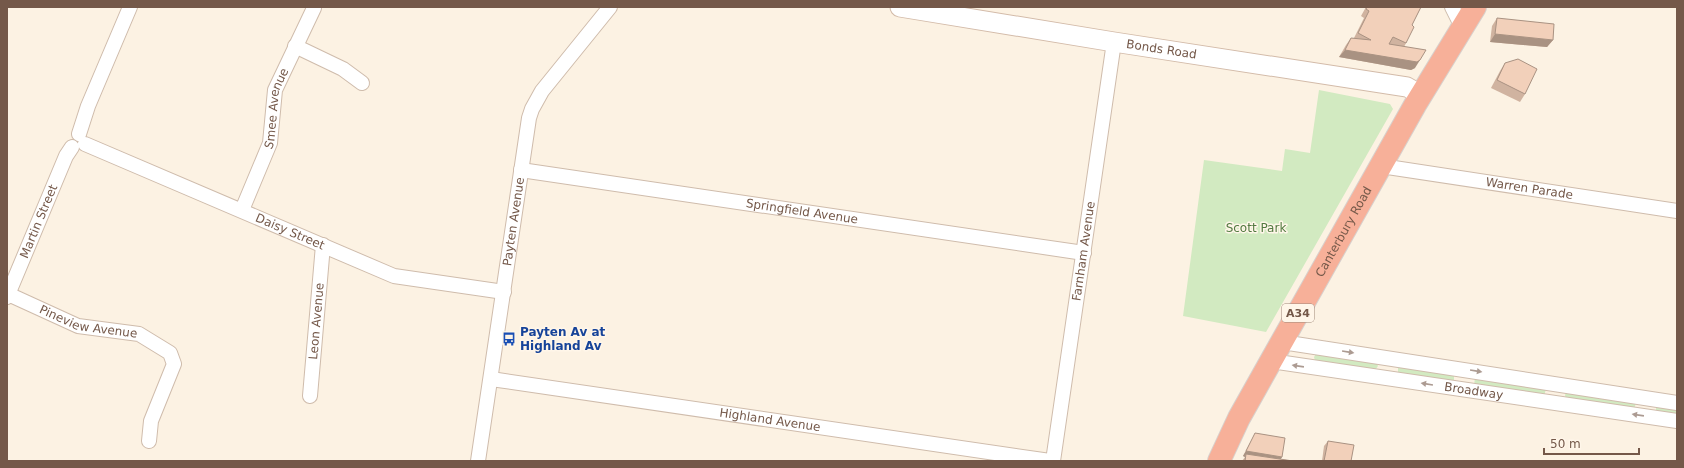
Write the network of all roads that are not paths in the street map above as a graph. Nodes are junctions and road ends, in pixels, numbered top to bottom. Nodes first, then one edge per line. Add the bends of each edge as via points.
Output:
1 (130, 7) edge
2 (610, 7) edge
3 (900, 7) edge
4 (1452, 7) edge
5 (1475, 7) edge
6 (314, 8) dead end
7 (949, 11) edge
8 (1462, 27) junction
9 (1114, 42) junction
10 (295, 46) junction
11 (362, 83) dead end
12 (1422, 95) junction
13 (79, 142) junction
14 (1381, 166) junction
15 (521, 170) junction
16 (242, 210) junction
17 (1677, 211) edge
18 (323, 246) junction
19 (1084, 253) junction
20 (504, 292) junction
21 (8, 295) edge
22 (1282, 342) junction
23 (1271, 361) junction
24 (491, 379) junction
25 (310, 396) dead end
26 (1677, 403) edge
27 (1677, 421) edge
28 (149, 441) dead end
29 (478, 461) edge
30 (1050, 461) edge
31 (1053, 461) edge
32 (1219, 461) edge

1 - 13 street, Martin Street via 88,106
2 - 15 street, Payten Avenue via 538,98 529,118
3 - 7 main road, Bonds Road
4 - 8 street
5 - 8 highway, Canterbury Road / A34
6 - 10 street, Smee Avenue
7 - 9 main road, Bonds Road
8 - 12 highway, Canterbury Road / A34
9 - 12 main road, Bonds Road via 1402,86
9 - 19 street, Farnham Avenue
10 - 11 street via 343,69
10 - 16 street, Smee Avenue via 275,90 270,143
12 - 14 highway, Canterbury Road / A34
13 - 16 street, Daisy Street
13 - 21 street, Martin Street via 66,156
14 - 17 street, Warren Parade
14 - 22 highway, Canterbury Road / A34
15 - 19 street, Springfield Avenue
15 - 20 street, Payten Avenue
16 - 18 street, Daisy Street
18 - 20 street, Daisy Street via 394,276
18 - 25 street, Leon Avenue
19 - 31 street, Farnham Avenue
20 - 24 street, Payten Avenue
21 - 28 street, Pineview Avenue via 78,326 139,334 170,353 174,364 151,421
22 - 23 highway, Canterbury Road / A34
22 -> 26 street, Broadway
27 -> 23 street, Broadway
23 - 32 highway, Canterbury Road / A34 via 1239,418
24 - 29 street, Payten Avenue
24 - 30 street, Highland Avenue

